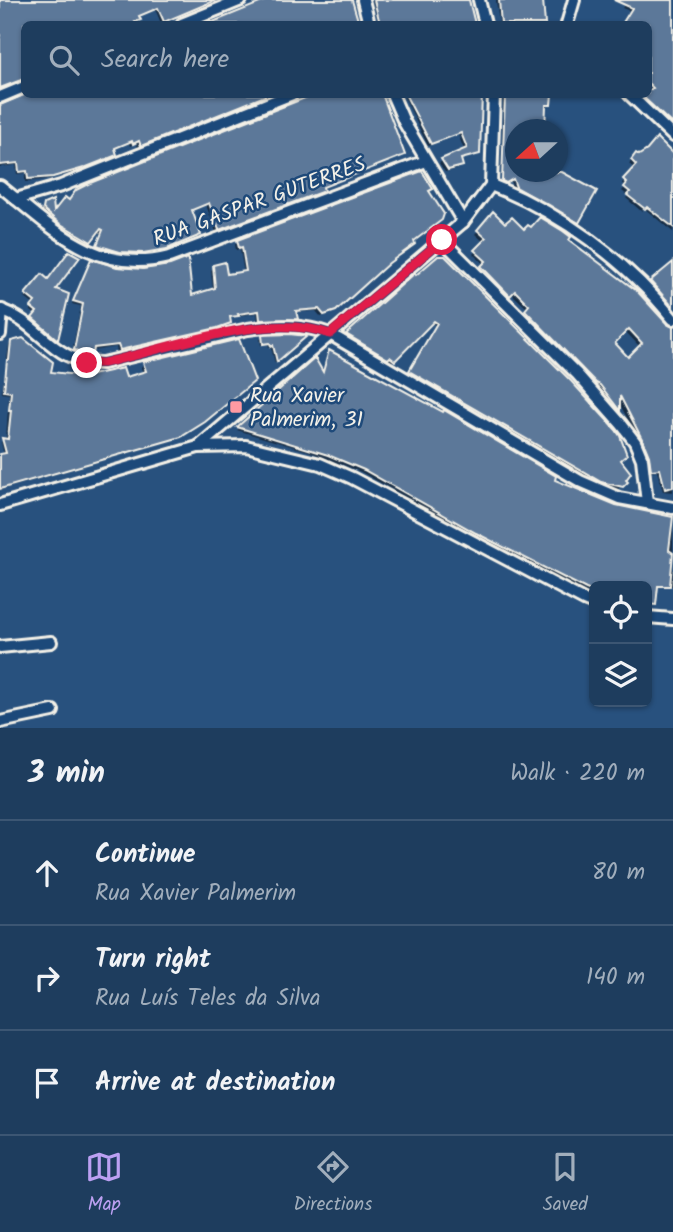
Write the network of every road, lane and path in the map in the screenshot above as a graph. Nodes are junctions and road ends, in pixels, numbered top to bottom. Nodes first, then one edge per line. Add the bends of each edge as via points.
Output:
1 (241, 0) edge
2 (363, 0) edge
3 (479, 0) edge
4 (574, 0) edge
5 (189, 21) edge
6 (368, 21) edge
7 (484, 21) edge
8 (568, 21) edge
9 (21, 88) edge
10 (0, 97) edge
11 (282, 98) edge
12 (394, 98) edge
13 (494, 98) edge
14 (633, 98) edge
15 (673, 136) edge
16 (426, 161) junction
17 (491, 185) junction
18 (0, 186) edge
19 (16, 199) junction
20 (463, 222) junction
21 (442, 240) junction
22 (1, 310) edge
23 (673, 319) edge
24 (0, 334) edge
25 (330, 334) junction
26 (198, 447) junction
27 (647, 503) junction
28 (0, 505) edge
29 (673, 508) edge
30 (589, 602) edge
31 (652, 617) edge
32 (673, 619) edge
33 (51, 642) dead end
34 (0, 648) edge
35 (53, 711) dead end
36 (0, 722) edge

1 - 5 street
2 - 6 street
3 - 7 street
4 - 8 street
9 - 10 street
11 - 19 street via 61,186
12 - 16 street
13 - 17 street
14 - 15 street
16 - 19 street, RUA GASPAR GUTERRES via 169,257 144,262 83,249
16 - 20 street
17 - 20 street
17 - 23 street via 543,210 612,257
18 - 19 street, RUA GASPAR GUTERRES
20 - 21 street
21 - 25 street
21 - 27 street via 622,425 642,459
22 - 24 street
22 - 25 street via 66,356 87,363 269,326 311,327
25 - 26 street
25 - 27 street via 580,481 610,495
26 - 28 street
26 - 30 street via 246,446 320,464
27 - 29 street
31 - 32 street
33 - 34 street
35 - 36 street

